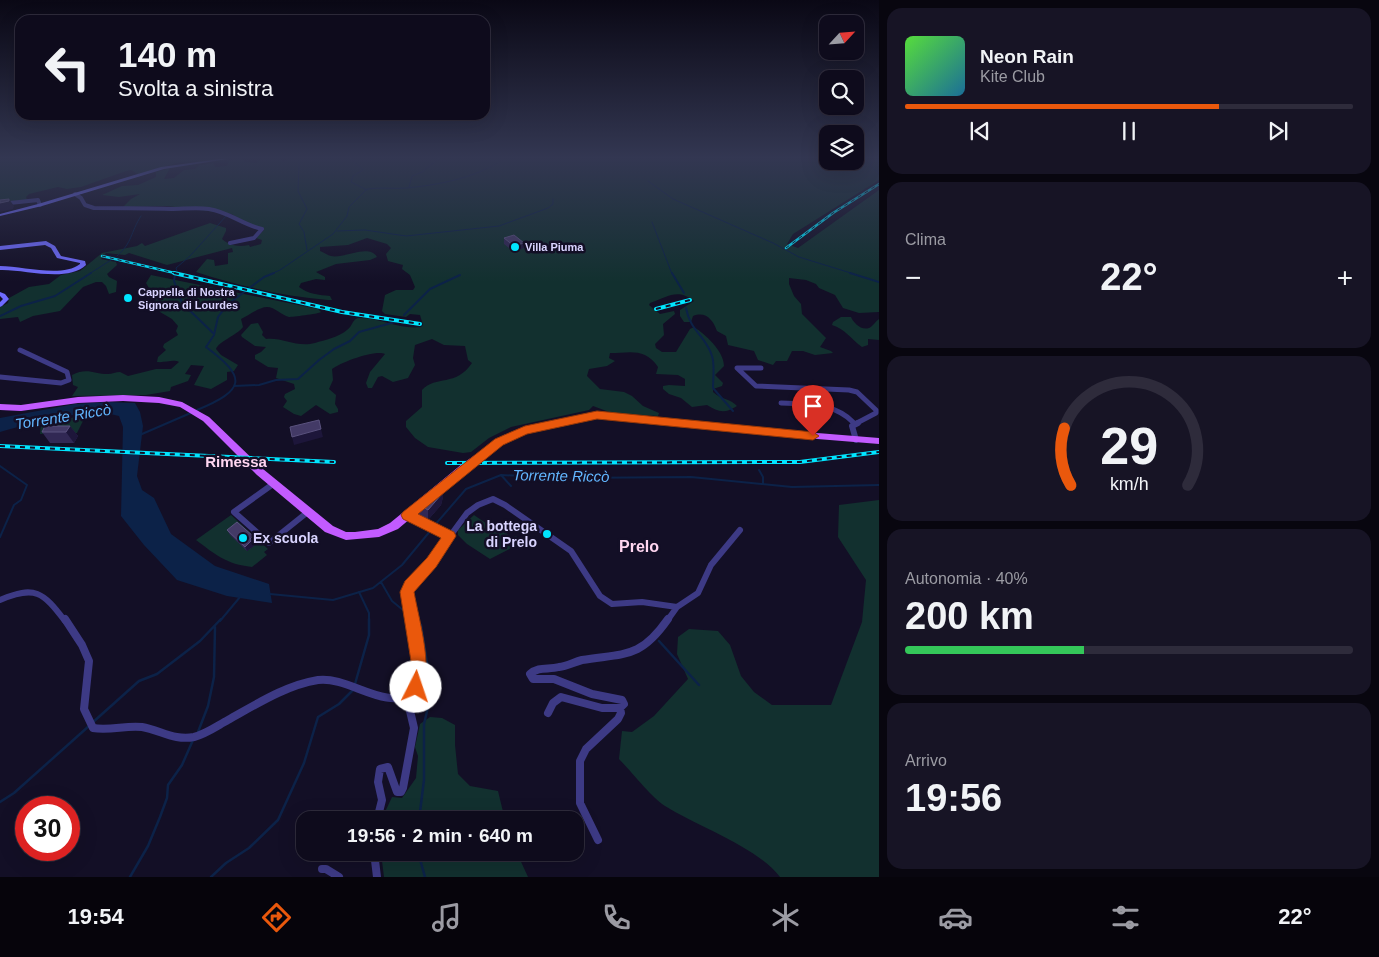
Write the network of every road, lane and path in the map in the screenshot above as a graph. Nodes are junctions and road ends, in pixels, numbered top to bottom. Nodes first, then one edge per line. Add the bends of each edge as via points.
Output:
1 (51, 200) edge
2 (82, 200) edge
3 (39, 203) junction
4 (0, 204) edge
5 (0, 215) edge
6 (230, 243) dead end
7 (0, 248) edge
8 (0, 268) edge
9 (0, 294) edge
10 (0, 305) edge
11 (20, 350) dead end
12 (761, 368) dead end
13 (0, 377) edge
14 (781, 403) dead end
15 (0, 407) edge
16 (854, 423) junction
17 (856, 440) junction
18 (879, 441) edge
19 (273, 484) junction
20 (309, 511) junction
21 (408, 515) junction
22 (740, 530) dead end
23 (448, 536) junction
24 (0, 600) edge
25 (677, 607) junction
26 (407, 698) junction
27 (620, 708) junction
28 (548, 713) dead end
29 (379, 811) edge
30 (598, 840) dead end
31 (375, 861) edge
32 (322, 869) dead end
33 (340, 877) edge
34 (376, 877) edge

1 - 3 street
2 - 6 street via 85,205 94,208 209,210 232,214 252,227 262,229 254,238
3 - 4 street
3 - 5 street
7 - 8 street via 46,243 59,256 76,259 83,265 78,270 63,273
9 - 10 street via 6,299
11 - 13 street via 67,372 69,380 61,383
12 - 16 street via 736,368 756,386 857,392 876,412
14 - 16 street via 835,409 845,413
15 - 19 main road via 21,408 123,398 182,405 216,428
16 - 17 street
17 - 18 main road
17 - 21 main road via 603,415 580,418 533,428 499,442
19 - 20 main road
19 - 20 street via 234,512 269,543
20 - 21 main road via 330,529 346,536 379,533
21 - 23 street
22 - 25 street via 711,564 698,593
23 - 25 street via 467,513 492,499 571,551 600,596 612,604 642,602
23 - 26 street via 407,592 418,661 416,687
24 - 26 street via 24,591 39,592 62,617 89,661 84,714 93,728 106,731 140,727 183,738 202,734 278,694 320,680 391,698
25 - 27 street via 653,640 638,650 574,662 556,669 543,667 530,674 533,679 549,677 562,680 602,698 622,700 624,704
26 - 29 street via 414,728 403,788 397,792 388,767 380,769 378,782 382,800
27 - 28 street via 602,708 561,698
27 - 30 street via 618,719 586,749 580,761 580,803
31 - 34 street
32 - 33 street

